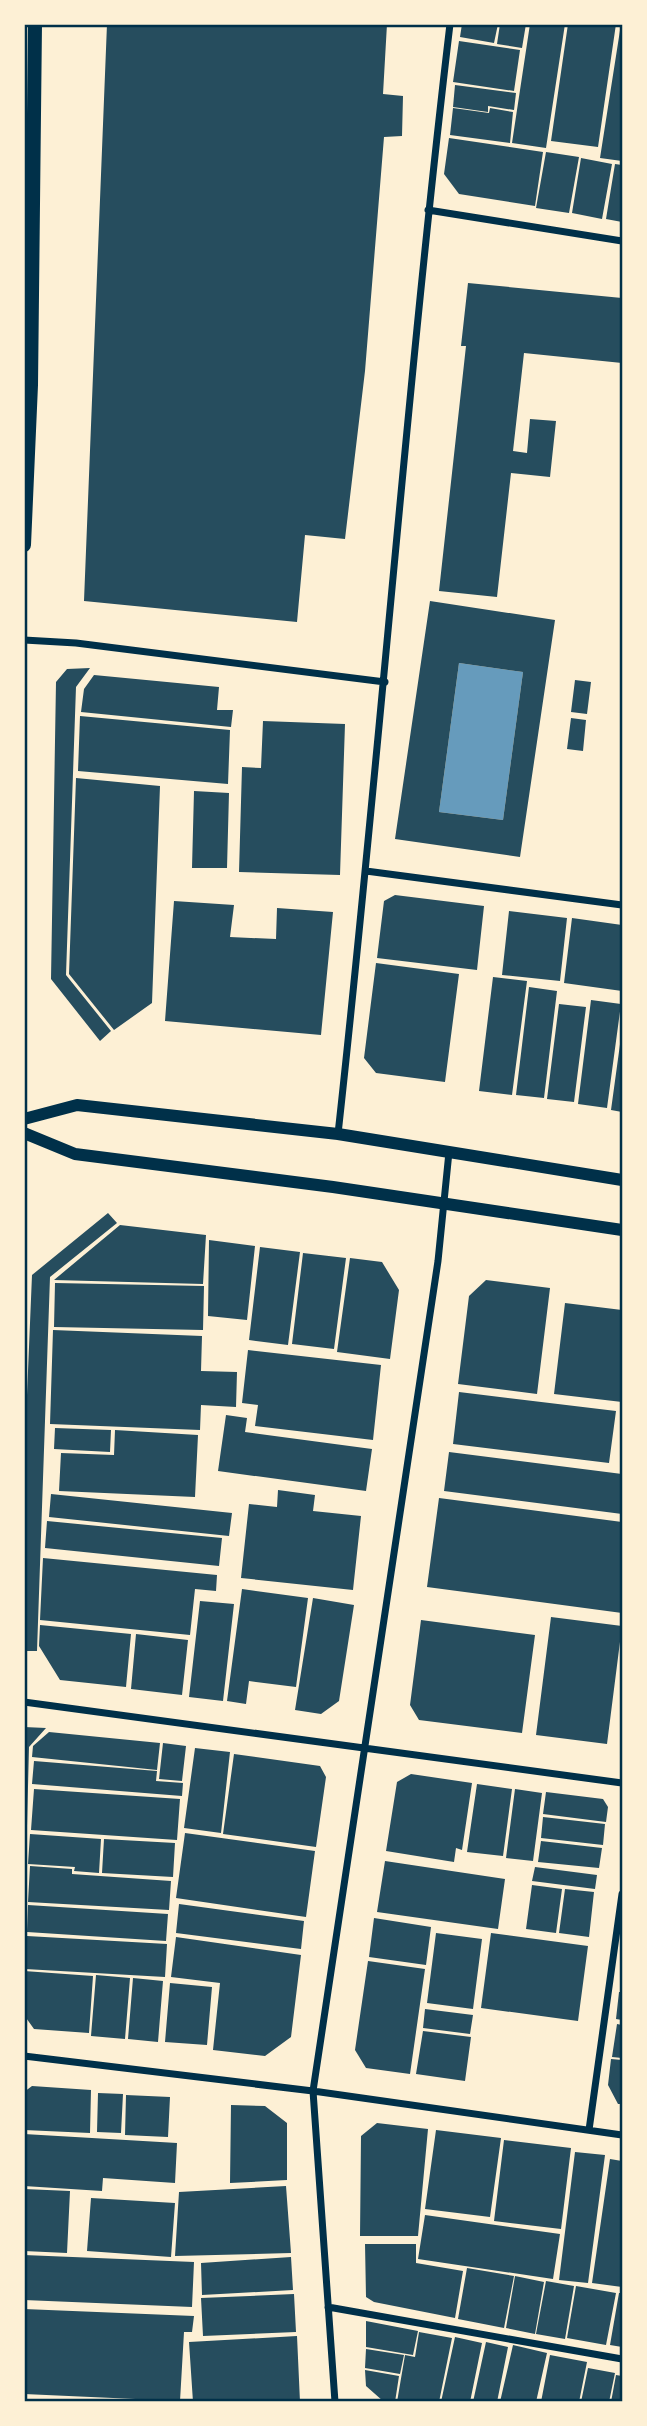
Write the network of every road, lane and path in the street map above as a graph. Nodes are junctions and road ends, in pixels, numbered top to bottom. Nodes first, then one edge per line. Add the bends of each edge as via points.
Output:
1 (35, 24) edge
2 (450, 24) edge
3 (428, 210) junction
4 (622, 241) edge
5 (28, 385) edge
6 (24, 545) edge
7 (24, 640) edge
8 (385, 682) junction
9 (366, 871) junction
10 (622, 905) edge
11 (24, 1119) edge
12 (24, 1133) edge
13 (338, 1134) junction
14 (449, 1152) junction
15 (622, 1180) edge
16 (444, 1204) junction
17 (622, 1230) edge
18 (24, 1702) edge
19 (366, 1749) junction
20 (622, 1783) edge
21 (622, 1894) edge
22 (24, 2056) edge
23 (313, 2091) junction
24 (589, 2130) junction
25 (622, 2135) edge
26 (328, 2307) junction
27 (622, 2359) edge
28 (335, 2402) edge

1 - 5 main road
2 - 3 street
3 - 4 street
3 - 8 street
5 - 6 main road
7 - 8 street
8 - 9 street
9 - 10 street
9 - 13 street
11 - 13 street via 77,1105
12 - 16 street via 75,1154
13 - 14 street
14 - 15 street
14 - 16 street
16 - 17 street
16 - 19 street
18 - 19 street
19 - 20 street
19 - 23 street
21 - 24 street
22 - 23 street
23 - 24 street
23 - 26 street
24 - 25 street
26 - 27 street
26 - 28 street

